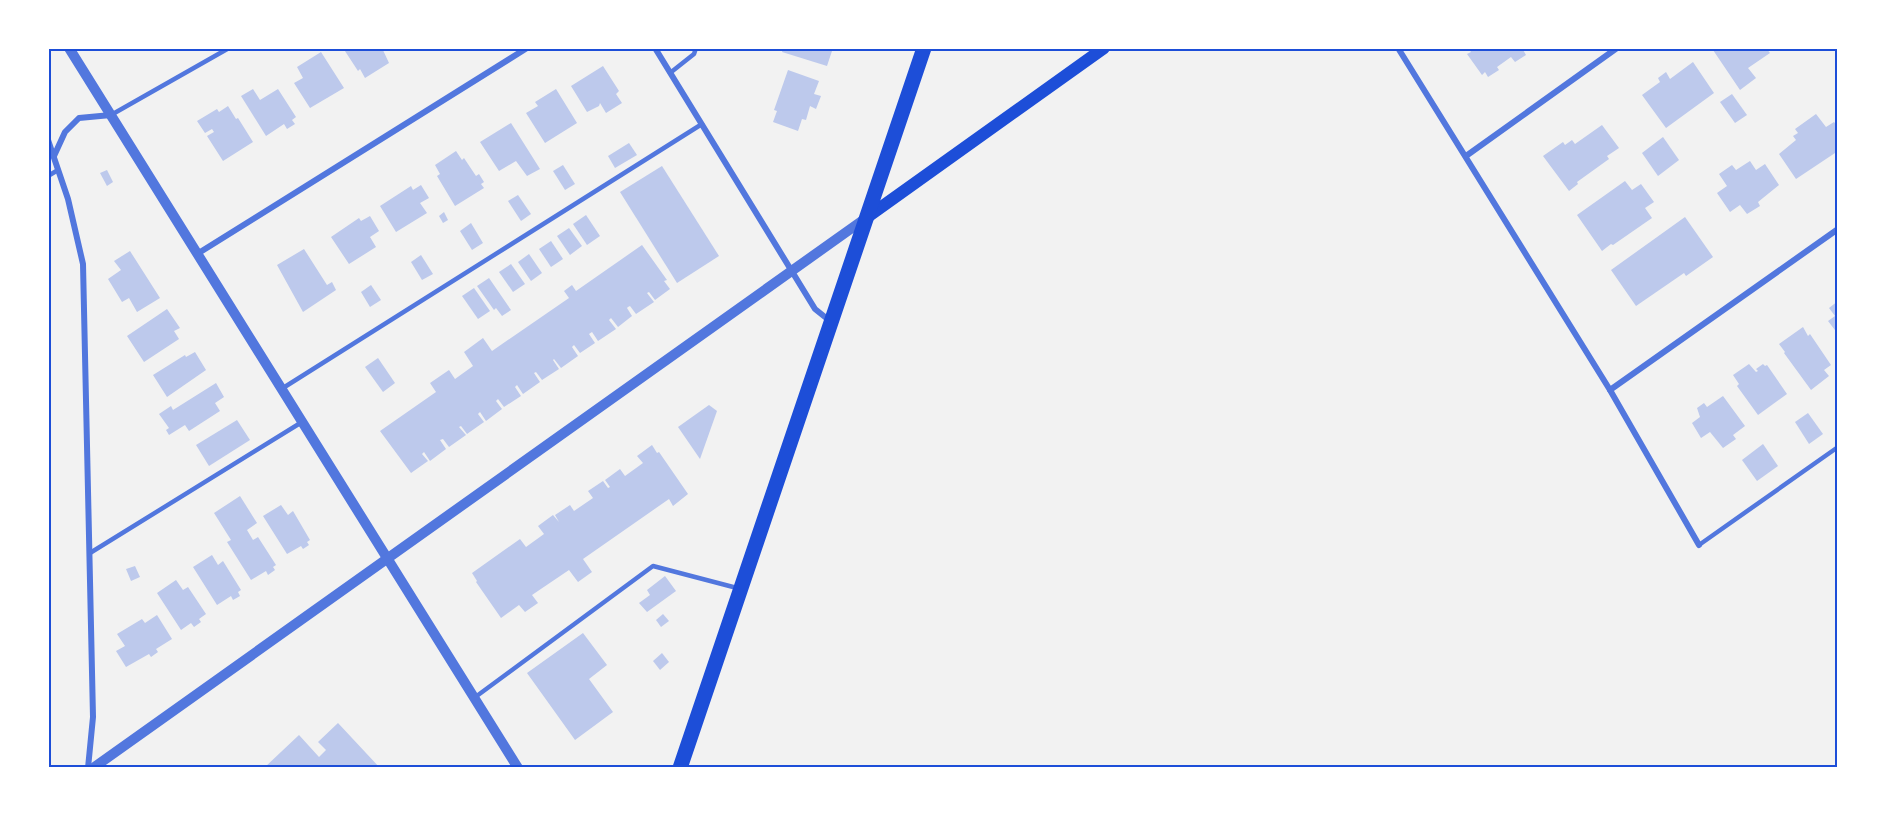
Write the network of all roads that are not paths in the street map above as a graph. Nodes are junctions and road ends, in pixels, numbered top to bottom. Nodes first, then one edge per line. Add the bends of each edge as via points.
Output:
1 (69, 48) edge
2 (229, 48) edge
3 (527, 48) edge
4 (655, 48) edge
5 (696, 48) edge
6 (924, 48) edge
7 (1104, 48) edge
8 (1398, 48) edge
9 (1617, 48) edge
10 (670, 73) junction
11 (111, 115) junction
12 (702, 124) junction
13 (48, 140) edge
14 (54, 156) junction
15 (1466, 156) junction
16 (58, 170) junction
17 (48, 176) edge
18 (866, 218) junction
19 (1838, 229) edge
20 (197, 254) junction
21 (792, 271) junction
22 (831, 321) junction
23 (281, 389) junction
24 (1610, 390) junction
25 (302, 422) junction
26 (1838, 447) edge
27 (1699, 545) joint
28 (90, 553) junction
29 (387, 558) junction
30 (740, 589) junction
31 (474, 698) junction
32 (88, 768) edge
33 (93, 768) edge
34 (518, 768) edge
35 (680, 768) edge

1 - 11 street
2 - 11 lane
3 - 20 street
4 - 10 street
5 - 10 lane
6 - 18 main road
7 - 18 main road
8 - 15 street
9 - 15 street
10 - 12 street
11 - 14 street via 79,118 65,132
11 - 20 street
12 - 21 street
12 - 23 lane
13 - 14 street
14 - 16 street
15 - 24 street
16 - 17 lane
16 - 28 street via 83,264
18 - 21 street
18 - 22 main road
19 - 24 street
20 - 23 street
21 - 22 street via 815,309
21 - 29 street
22 - 30 main road
23 - 25 street
24 - 27 street
25 - 28 lane
25 - 29 street
26 - 27 lane
28 - 32 street via 93,717
29 - 31 street
29 - 33 street
30 - 31 lane via 653,566
30 - 35 main road
31 - 34 street

